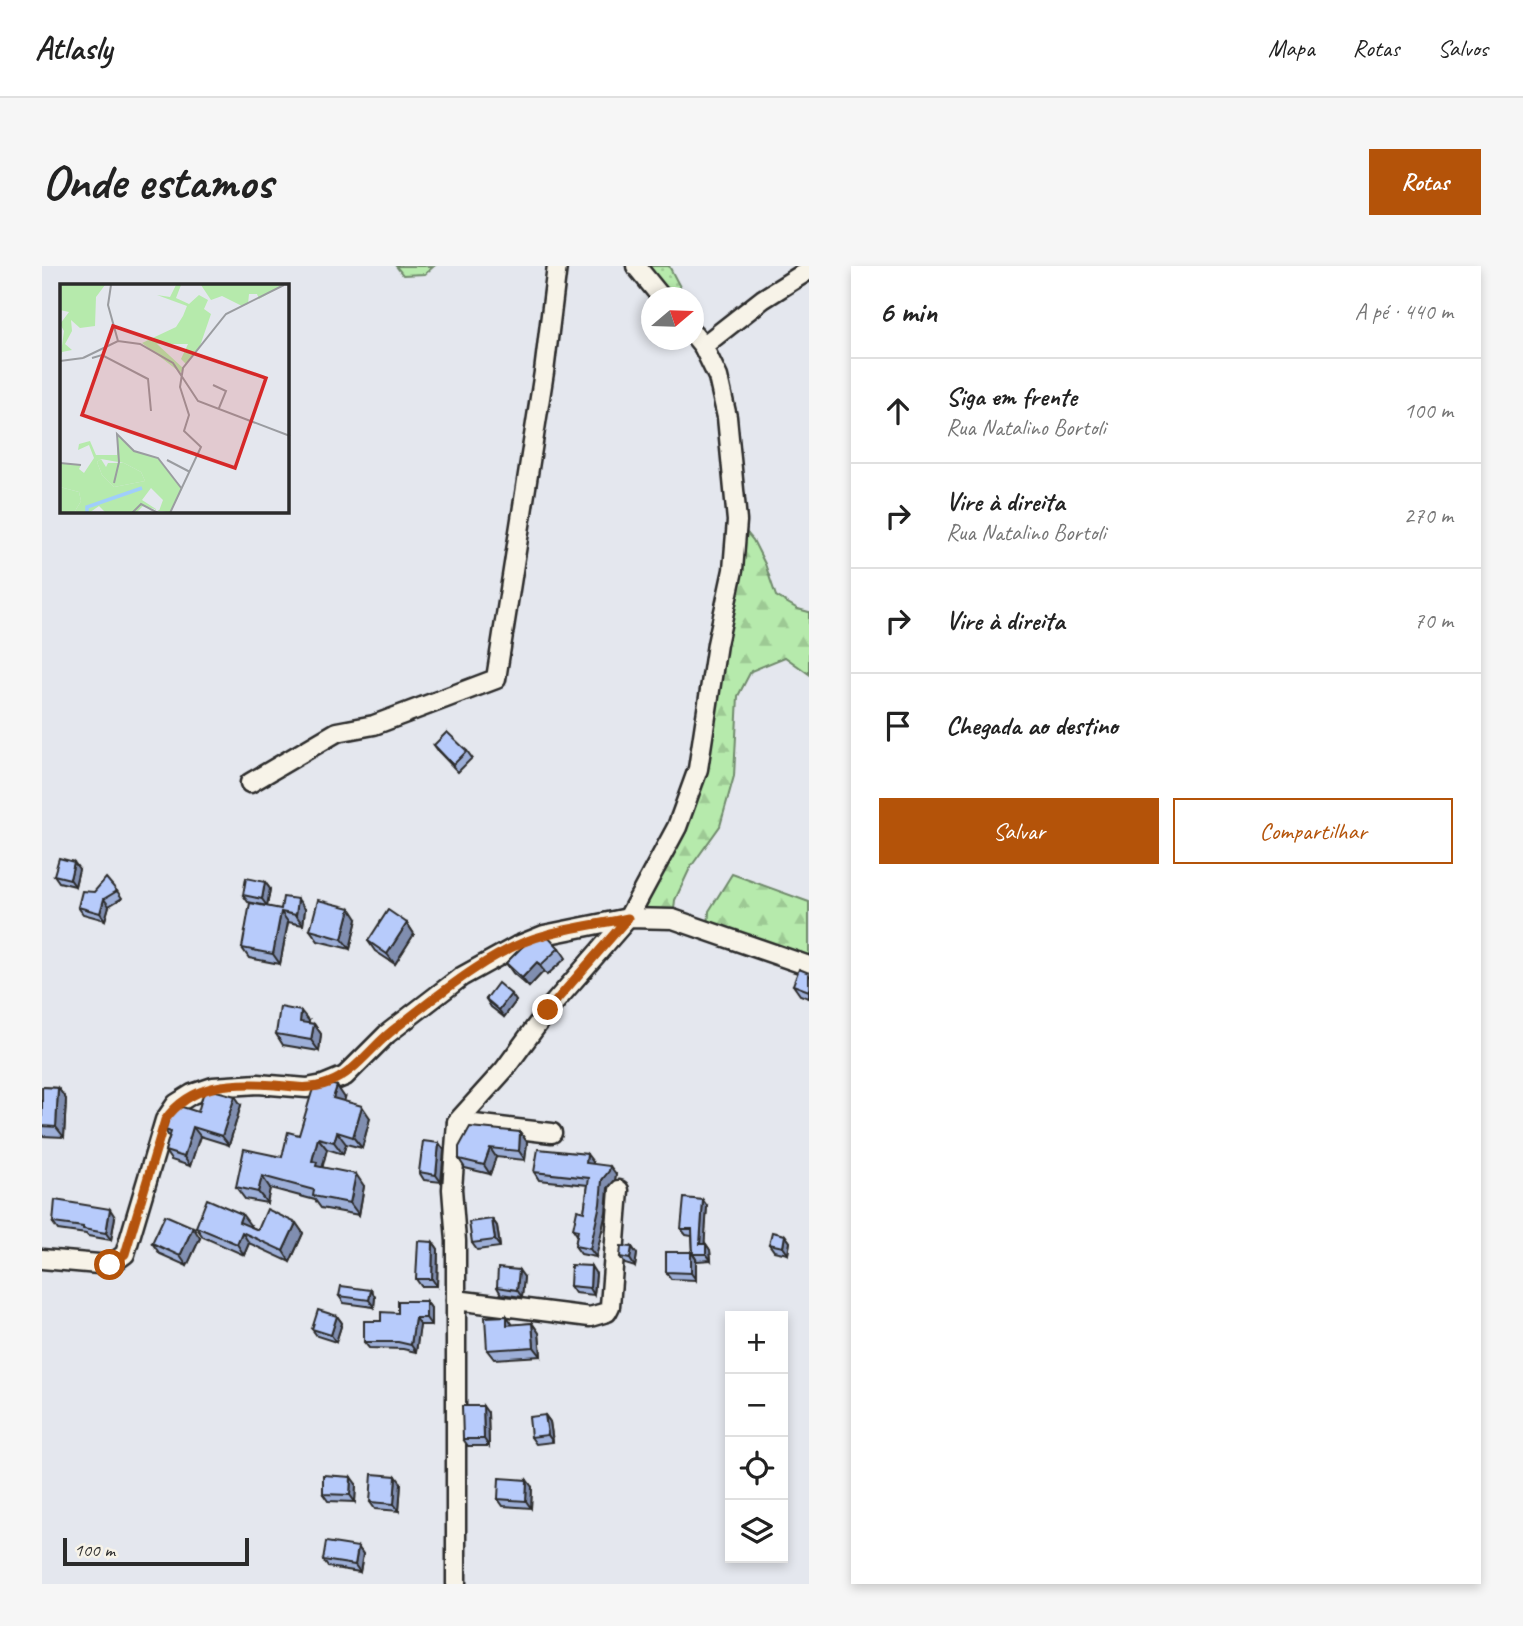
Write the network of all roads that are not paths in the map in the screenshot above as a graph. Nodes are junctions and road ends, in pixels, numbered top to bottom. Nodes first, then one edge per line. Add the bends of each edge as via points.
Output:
1 (557, 266) edge
2 (636, 266) edge
3 (809, 270) edge
4 (653, 287) edge
5 (704, 337) edge
6 (703, 350) edge
7 (250, 783) dead end
8 (628, 918) junction
9 (809, 966) edge
10 (457, 1122) junction
11 (552, 1133) dead end
12 (619, 1190) dead end
13 (42, 1259) edge
14 (456, 1300) junction
15 (456, 1584) edge

1 - 7 street via 496,679 374,725 337,732
2 - 4 street
3 - 5 street
6 - 8 street via 718,377 727,417 737,521 733,570 698,769 677,827
8 - 9 street via 673,919
8 - 10 street
8 - 13 street via 544,935 517,946 461,977 387,1034 345,1076 323,1085 213,1087 192,1094 176,1104 165,1120 125,1254 110,1265
10 - 11 street
10 - 14 street via 452,1189
12 - 14 street via 607,1312 590,1317
14 - 15 street

